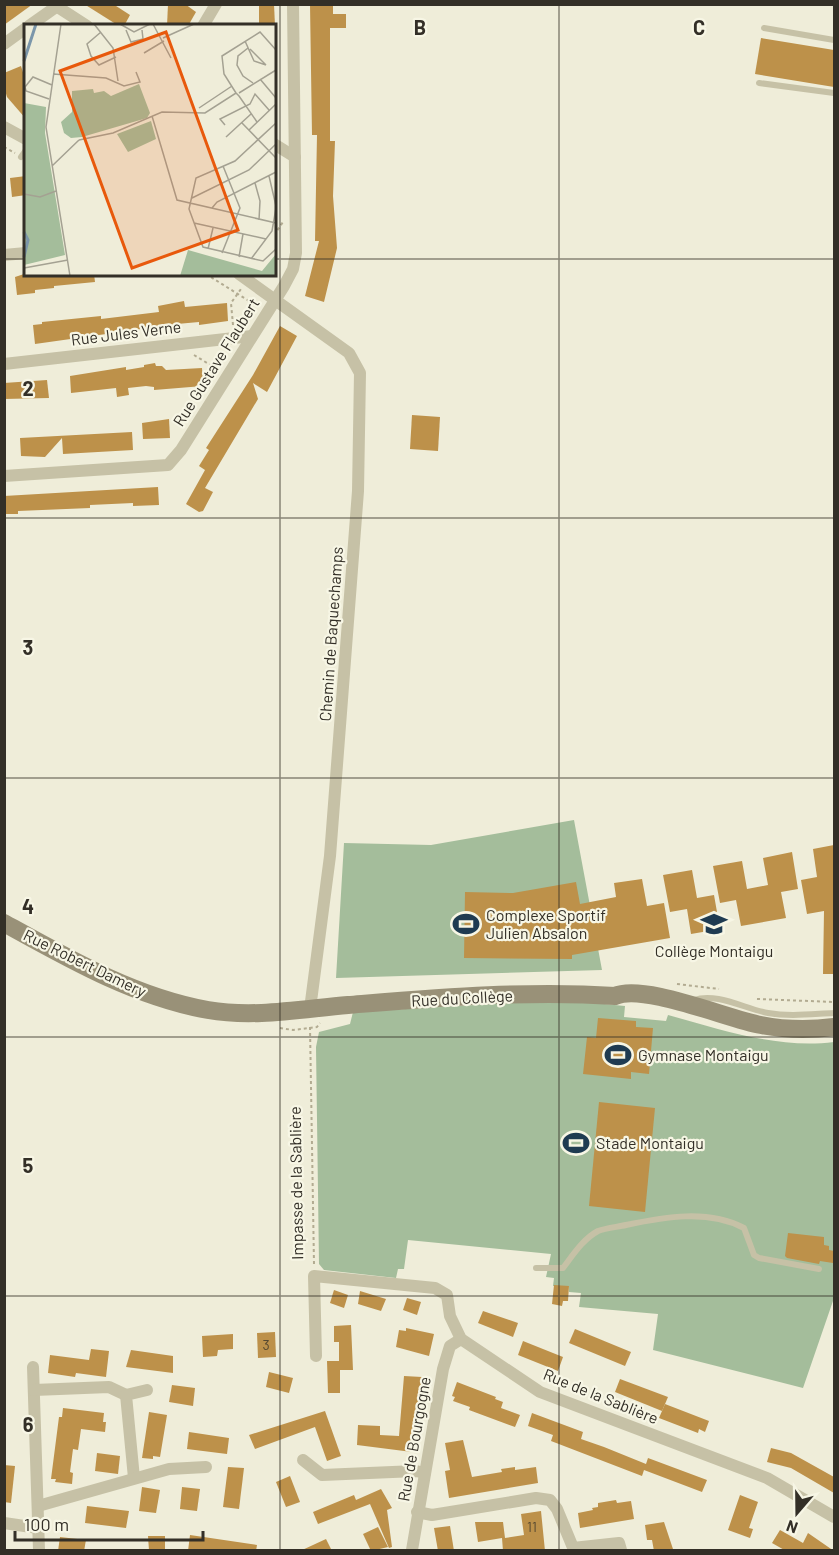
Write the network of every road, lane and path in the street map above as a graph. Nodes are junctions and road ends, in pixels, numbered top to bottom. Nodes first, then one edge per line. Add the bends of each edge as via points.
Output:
1 (216, 4) edge
2 (293, 4) edge
3 (57, 5) edge
4 (32, 24) edge
5 (84, 24) edge
6 (204, 24) edge
7 (764, 28) dead end
8 (24, 29) edge
9 (834, 40) edge
10 (4, 44) edge
11 (759, 82) dead end
12 (834, 93) edge
13 (5, 129) edge
14 (24, 139) edge
15 (276, 145) edge
16 (24, 153) edge
17 (21, 157) dead end
18 (295, 157) junction
19 (24, 253) edge
20 (4, 255) edge
21 (209, 276) edge
22 (242, 277) edge
23 (237, 294) junction
24 (270, 307) junction
25 (252, 336) junction
26 (235, 337) junction
27 (184, 343) junction
28 (4, 364) edge
29 (227, 376) junction
30 (4, 476) edge
31 (4, 923) edge
32 (615, 996) junction
33 (686, 1004) junction
34 (310, 1009) junction
35 (834, 1013) edge
36 (834, 1027) edge
37 (834, 1038) edge
38 (536, 1268) dead end
39 (819, 1269) dead end
40 (314, 1276) junction
41 (461, 1339) junction
42 (316, 1356) dead end
43 (33, 1367) dead end
44 (34, 1390) junction
45 (147, 1390) dead end
46 (126, 1395) junction
47 (303, 1460) dead end
48 (206, 1467) dead end
49 (425, 1473) junction
50 (134, 1478) junction
51 (38, 1506) junction
52 (417, 1512) junction
53 (834, 1517) edge
54 (4, 1523) edge
55 (38, 1528) junction
56 (573, 1549) edge
57 (39, 1551) edge
58 (412, 1551) edge
59 (621, 1551) edge

1 - 6 street
2 - 18 street, Rue Gustave Flaubert
3 - 4 street
3 - 5 street
7 - 9 lane
8 - 10 street
11 - 12 lane
13 - 14 street
15 - 18 street
16 - 17 lane
18 - 24 street, Rue Gustave Flaubert via 296,253 290,276
19 - 20 street
21 - 23 path
22 - 23 path
22 - 24 street, Chemin de Baquechamps
23 - 24 path
23 - 26 path via 231,303
24 - 25 street, Rue Gustave Flaubert
24 - 34 street, Chemin de Baquechamps via 350,353 360,373 360,459 346,657 330,856
25 - 26 street, Rue Jules Verne
25 - 29 street, Rue Gustave Flaubert
26 - 27 street, Rue Jules Verne
27 - 28 street, Rue Jules Verne
27 - 29 path via 186,350
29 - 30 street, Rue Gustave Flaubert via 168,465
31 - 34 street, Rue Robert Damery via 115,981 160,998 229,1013
32 - 33 street, Rue du Collège via 624,992
32 - 34 street, Rue du Collège via 510,995
32 - 37 street, Rue du Collège via 622,1001 768,1036 800,1040
33 - 35 lane via 702,997 768,1013
33 - 36 street, Rue du Collège via 777,1028
34 - 40 path, Impasse de la Sablière
38 - 39 lane via 563,1268 585,1240 599,1231 665,1217 693,1216 744,1228 753,1255 759,1258
40 - 41 street via 435,1288 447,1296 450,1316
40 - 42 street, Impasse de la Sablière
41 - 49 street, Rue de Bourgogne via 450,1346 443,1369
41 - 53 street, Rue de la Sablière via 540,1392 767,1478
43 - 44 street
44 - 46 street via 110,1387
44 - 51 street
45 - 46 street
46 - 50 street
47 - 49 street via 322,1475
48 - 50 street via 169,1469
49 - 52 street, Rue de Bourgogne
50 - 51 street
51 - 55 street
52 - 56 street via 432,1515 536,1498 550,1500
52 - 58 street, Rue de Bourgogne
54 - 55 street
55 - 57 street
56 - 59 street via 619,1543

